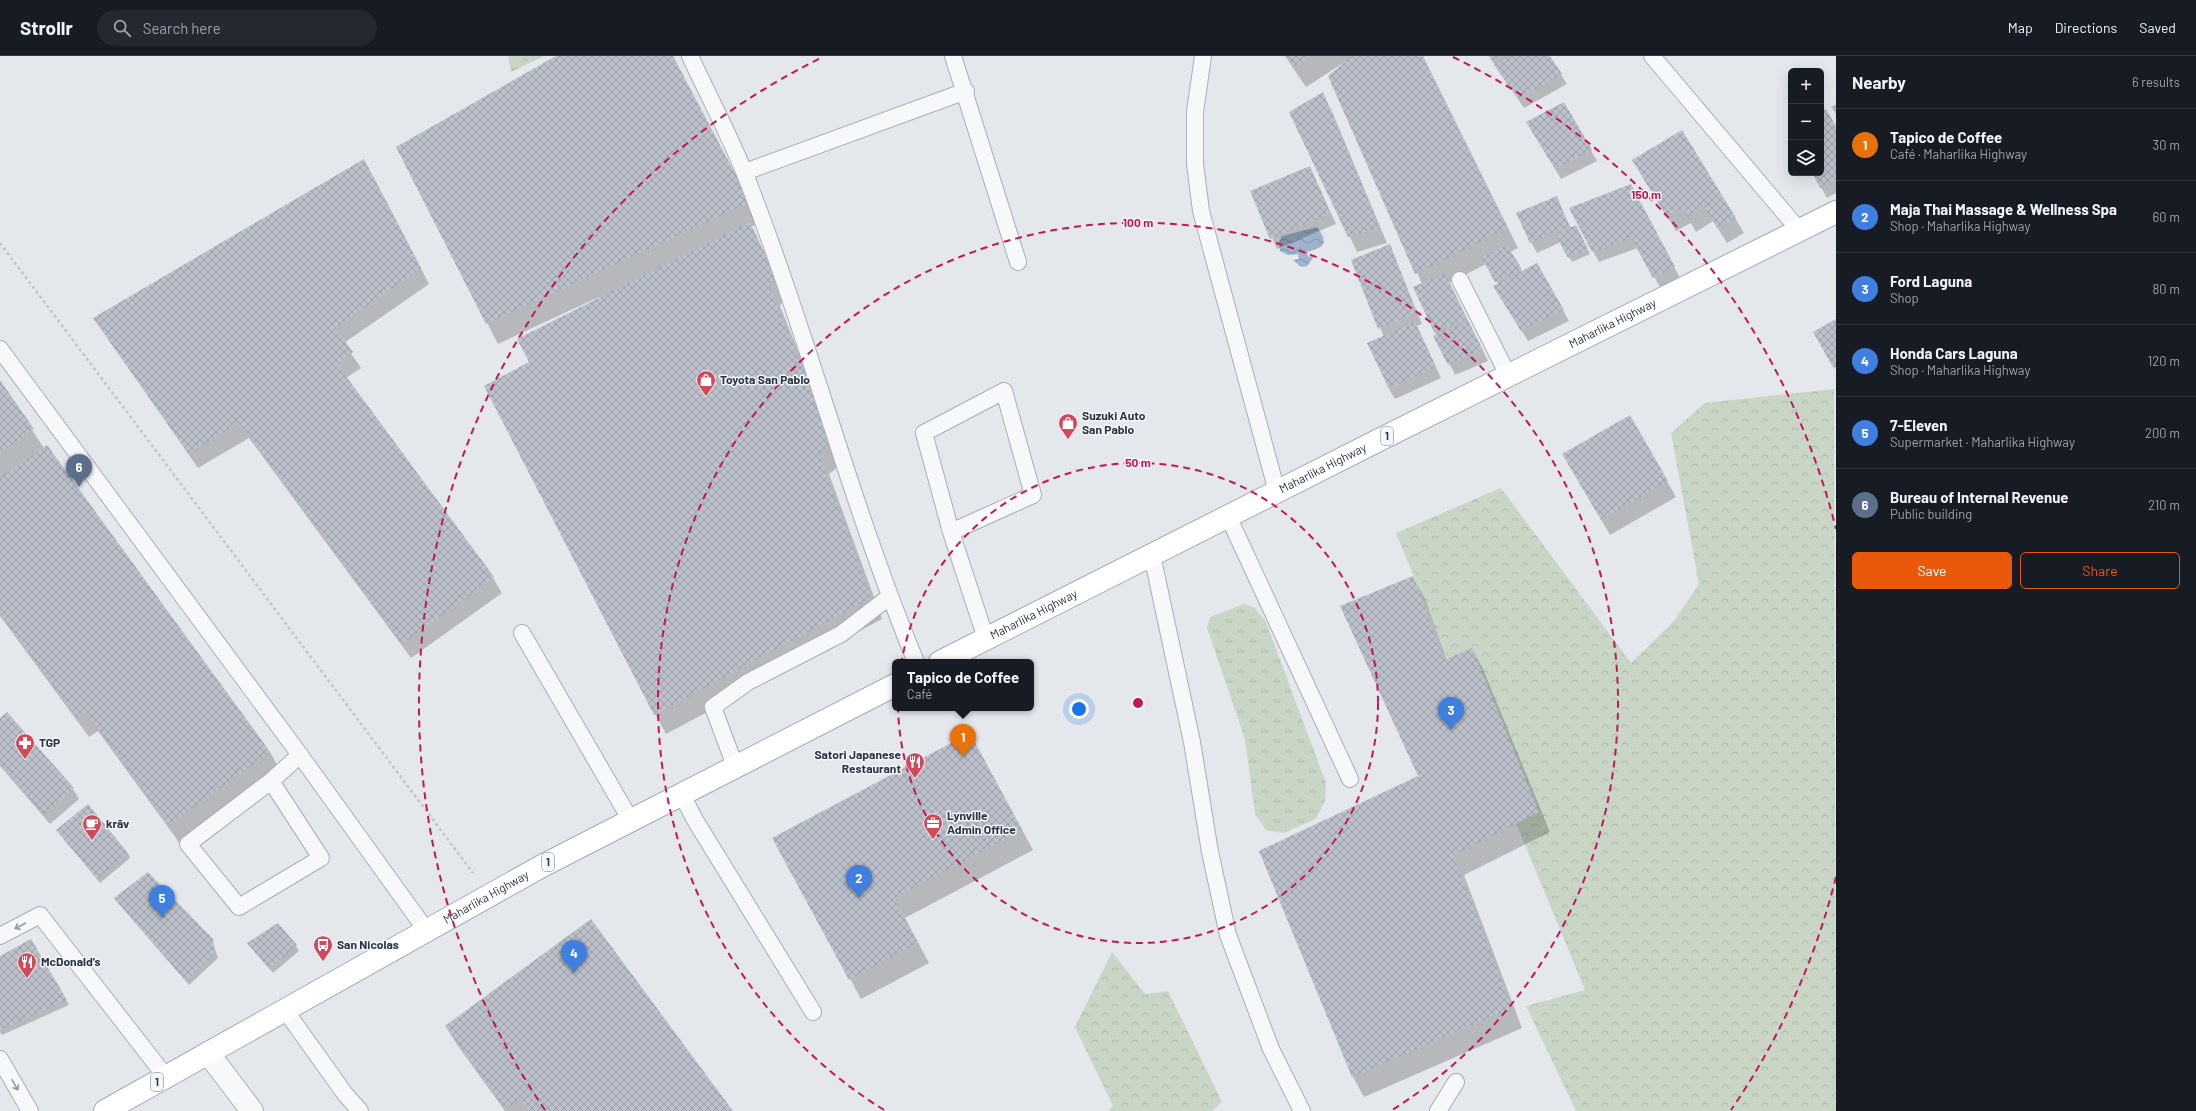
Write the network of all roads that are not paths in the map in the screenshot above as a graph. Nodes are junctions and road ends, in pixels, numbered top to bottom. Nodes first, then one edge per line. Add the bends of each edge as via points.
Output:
1 (690, 56) edge
2 (953, 56) edge
3 (1202, 56) edge
4 (1652, 56) edge
5 (966, 92) junction
6 (745, 172) junction
7 (1836, 212) edge
8 (1799, 230) junction
9 (1018, 262) dead end
10 (1460, 280) dead end
11 (0, 349) edge
12 (1508, 375) junction
13 (1277, 492) junction
14 (1228, 516) junction
15 (951, 532) junction
16 (1152, 555) junction
17 (889, 597) junction
18 (522, 634) dead end
19 (986, 639) junction
20 (915, 659) edge
21 (946, 659) edge
22 (892, 687) edge
23 (300, 755) junction
24 (735, 766) junction
25 (1350, 779) dead end
26 (271, 781) junction
27 (681, 793) junction
28 (630, 819) junction
29 (426, 930) junction
30 (0, 936) edge
31 (285, 1010) junction
32 (813, 1012) dead end
33 (208, 1053) junction
34 (0, 1058) edge
35 (166, 1077) junction
36 (1456, 1082) dead end
37 (30, 1111) edge
38 (105, 1111) edge
39 (252, 1111) edge
40 (360, 1111) edge
41 (1302, 1111) edge
42 (1438, 1111) edge

1 - 6 lane
2 - 5 lane
3 - 13 lane via 1195,112 1195,164 1201,212
4 - 8 lane
5 - 6 lane
5 - 9 lane
6 - 17 lane
7 - 8 main road, Maharlika Highway / 1
8 - 12 main road, Maharlika Highway / 1
10 - 12 lane
11 - 23 lane
12 - 13 main road, Maharlika Highway / 1
13 - 14 main road, Maharlika Highway / 1
14 - 16 main road, Maharlika Highway / 1
14 - 25 lane
15 - 15 lane via 1034,495 1004,391 924,433
15 - 19 lane
16 - 19 main road, Maharlika Highway / 1
16 - 41 lane via 1192,742 1210,852 1228,935 1271,1049
17 - 20 lane
17 - 24 lane via 841,634 748,682 713,707
18 - 28 lane
19 - 21 main road, Maharlika Highway / 1
22 - 24 main road, Maharlika Highway / 1
23 - 26 lane
23 - 29 lane
24 - 27 main road, Maharlika Highway / 1
26 - 26 lane via 188,844 239,907 321,858
27 - 28 main road, Maharlika Highway / 1
27 - 32 lane
28 - 29 main road, Maharlika Highway / 1
29 - 31 main road, Maharlika Highway / 1
35 -> 30 lane via 40,915
31 - 33 main road, Maharlika Highway / 1
31 - 40 lane
33 - 35 main road, Maharlika Highway / 1
33 - 39 street
34 -> 37 lane
35 - 38 main road, Maharlika Highway / 1
36 - 42 lane

